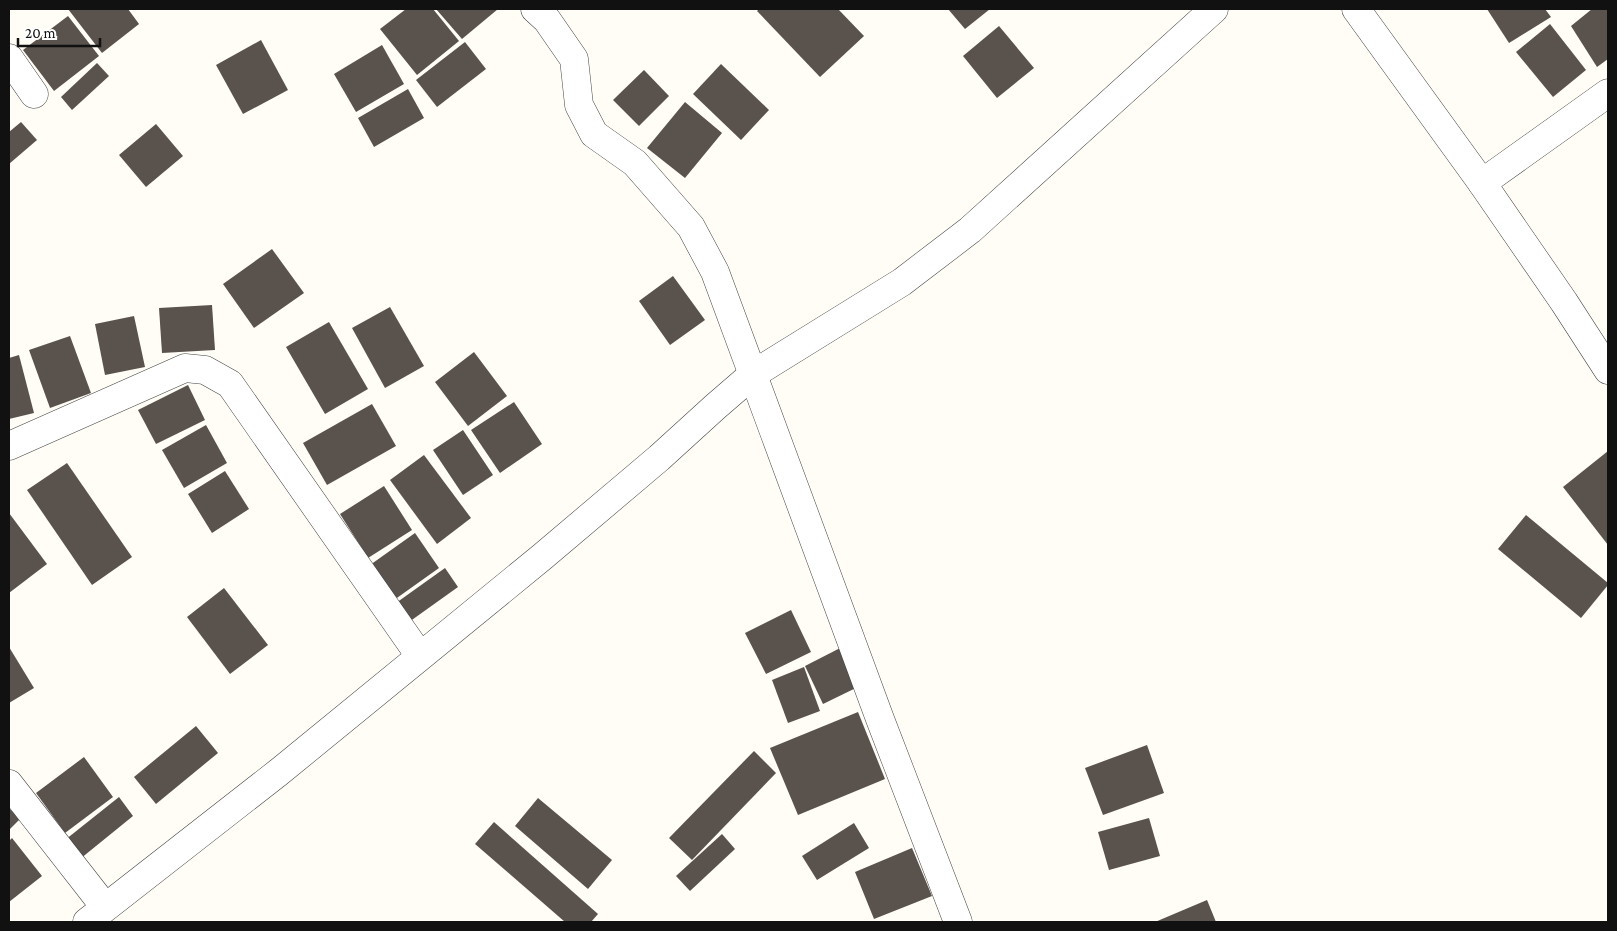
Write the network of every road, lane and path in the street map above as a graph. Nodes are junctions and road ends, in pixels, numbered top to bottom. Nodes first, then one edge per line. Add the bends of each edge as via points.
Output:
1 (535, 9) edge
2 (1214, 9) edge
3 (1356, 9) edge
4 (9, 58) edge
5 (34, 94) dead end
6 (1608, 94) edge
7 (1482, 182) junction
8 (1608, 370) edge
9 (752, 375) junction
10 (9, 446) edge
11 (420, 656) junction
12 (9, 784) edge
13 (96, 914) edge
14 (958, 922) edge

1 - 9 street via 547,20 574,59 579,105 594,134 635,163 691,227 715,272
2 - 9 street via 970,230 902,282
3 - 7 street
4 - 5 street
6 - 7 street
7 - 8 street
9 - 11 street via 645,471
9 - 14 street
10 - 11 street via 185,368 205,370 230,384
11 - 13 street via 279,772
12 - 13 street

